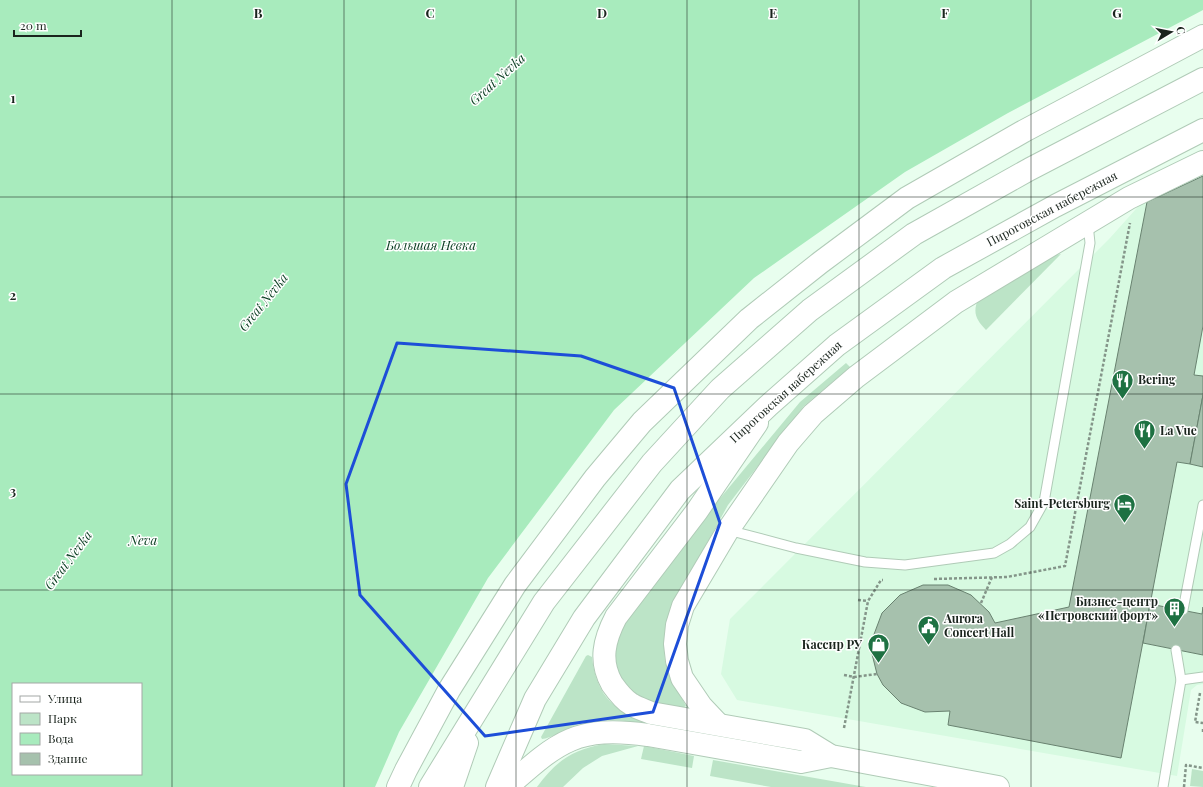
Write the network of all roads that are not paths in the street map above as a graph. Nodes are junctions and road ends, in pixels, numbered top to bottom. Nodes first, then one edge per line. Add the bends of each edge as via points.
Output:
1 (1203, 36) edge
2 (1203, 79) edge
3 (1203, 130) edge
4 (1203, 162) edge
5 (1088, 224) junction
6 (768, 406) junction
7 (1203, 505) edge
8 (728, 530) junction
9 (1184, 610) dead end
10 (1176, 650) dead end
11 (1203, 677) edge
12 (1181, 680) junction
13 (479, 706) junction
14 (718, 724) junction
15 (831, 756) junction
16 (398, 787) edge
17 (430, 787) edge
18 (452, 787) edge
19 (497, 787) edge
20 (507, 787) edge
21 (998, 787) edge
22 (1163, 787) edge

1 - 16 main road via 1024,131 907,198 749,319 642,422 595,478 515,585 449,690
2 - 13 main road via 1030,169 914,234 810,310 720,389 652,462 544,602
3 - 6 main road, Пироговская набережная via 1055,206 943,268 837,345
4 - 5 main road via 1129,198
5 - 8 main road via 956,302 856,377 814,414 788,442
5 - 8 lane via 1090,243 1044,502 1030,527 1010,544 994,553 905,566 866,562 796,548
6 - 14 main road via 697,511 616,617 608,633 603,653 606,673 616,690 630,704 651,713
6 - 19 main road, Пироговская набережная via 680,490 584,618 535,699
7 - 9 lane
8 - 14 main road via 683,606 675,644 682,678 701,706
10 - 12 lane
11 - 12 lane
12 - 22 lane
13 - 17 main road
13 - 18 main road
14 - 15 main road via 805,740
15 - 20 main road via 801,762 648,735 600,732 579,736 558,746
15 - 21 main road

